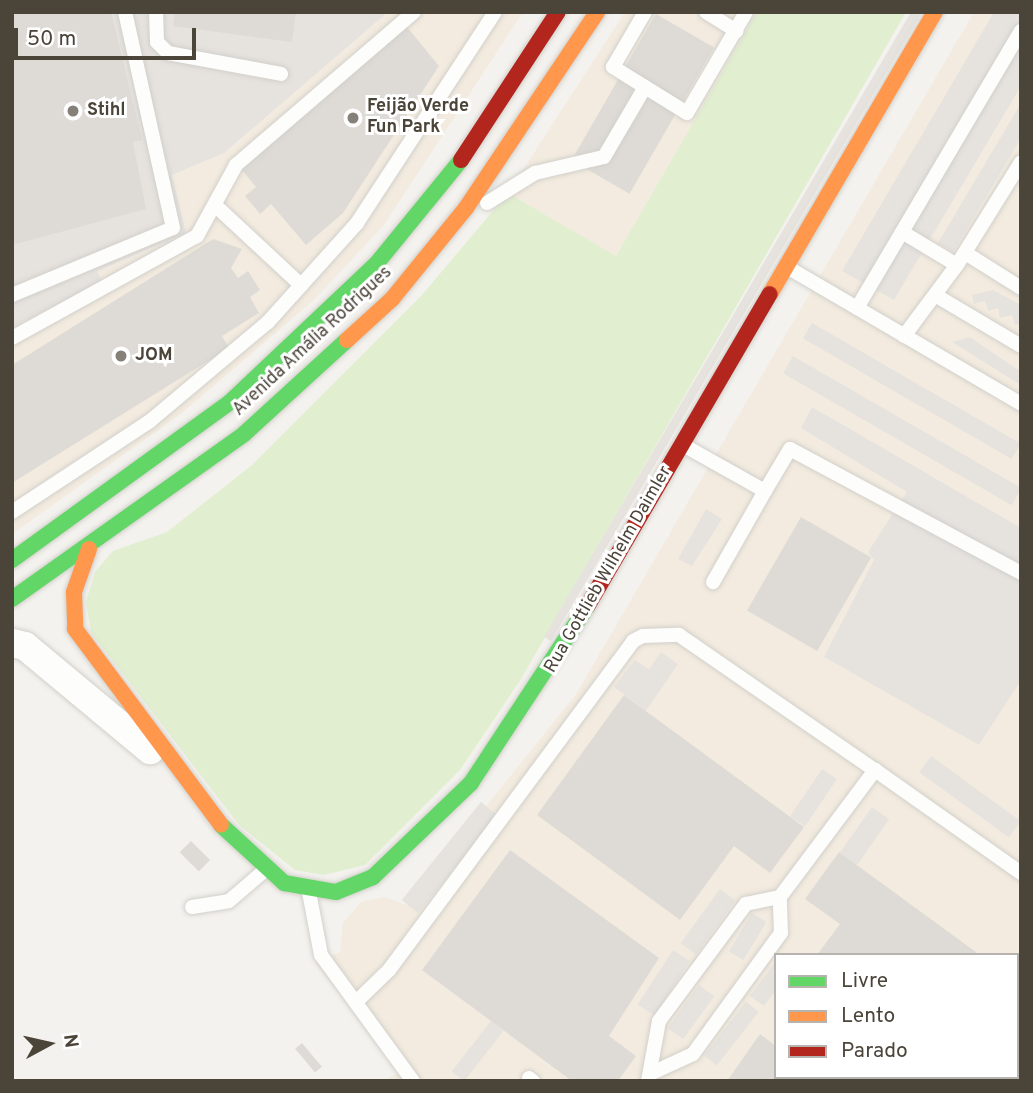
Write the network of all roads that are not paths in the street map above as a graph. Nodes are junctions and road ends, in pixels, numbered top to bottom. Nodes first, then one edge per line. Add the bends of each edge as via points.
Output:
1 (125, 12) edge
2 (156, 12) edge
3 (414, 12) edge
4 (495, 12) edge
5 (558, 12) edge
6 (597, 12) edge
7 (645, 12) edge
8 (706, 12) edge
9 (746, 12) edge
10 (935, 12) edge
11 (736, 31) junction
12 (1021, 31) edge
13 (281, 74) dead end
14 (645, 87) junction
15 (1021, 162) edge
16 (216, 207) junction
17 (902, 232) junction
18 (430, 252) junction
19 (962, 260) junction
20 (787, 267) junction
21 (301, 285) junction
22 (1021, 288) edge
23 (12, 295) edge
24 (935, 295) junction
25 (857, 309) junction
26 (904, 336) junction
27 (12, 338) edge
28 (1021, 346) edge
29 (1021, 404) edge
30 (682, 444) junction
31 (765, 491) junction
32 (12, 512) edge
33 (89, 549) junction
34 (12, 560) edge
35 (1021, 573) edge
36 (713, 582) dead end
37 (12, 599) edge
38 (12, 643) edge
39 (171, 768) junction
40 (875, 770) junction
41 (265, 870) junction
42 (1021, 873) edge
43 (309, 892) junction
44 (780, 897) junction
45 (192, 907) dead end
46 (356, 1002) junction
47 (650, 1077) edge
48 (413, 1081) edge

1 - 23 lane via 173,228
2 - 13 lane via 157,42 167,54
3 - 16 lane via 236,165
4 - 21 lane via 358,223
5 - 34 main road, Avenida Amália Rodrigues via 459,163 377,263 230,402
6 - 18 main road, Avenida Amália Rodrigues
7 - 14 lane via 613,66
8 - 11 lane
9 - 11 lane
10 - 20 main road, Rua Gottlieb Wilhelm Daimler
11 - 14 lane via 687,113
12 - 17 lane
14 - 18 lane via 604,157 508,184
15 - 19 lane
16 - 21 lane
16 - 27 lane via 197,236
17 - 19 lane
17 - 25 lane
18 - 33 main road, Avenida Amália Rodrigues via 392,299 244,434
19 - 22 lane
19 - 24 lane
20 - 25 lane
20 - 30 main road, Rua Gottlieb Wilhelm Daimler
21 - 32 lane via 268,322 149,421
24 - 26 lane
24 - 28 lane
25 - 26 lane
26 - 29 lane
30 - 31 lane
30 - 43 main road, Rua Gottlieb Wilhelm Daimler via 542,684 471,783 373,877 336,892
31 - 35 lane via 790,449
31 - 36 lane
33 - 37 main road, Avenida Amália Rodrigues
33 - 39 main road via 74,592 75,629
38 - 39 street via 54,669
39 - 41 main road
40 - 42 lane
40 - 44 lane
40 - 46 lane via 679,635 643,636 633,641 389,970
41 - 43 main road
41 - 45 lane via 229,901
43 - 46 lane via 321,955
44 - 47 lane via 781,933 693,1054
44 - 47 lane via 746,904 659,1021 649,1057
46 - 48 lane

